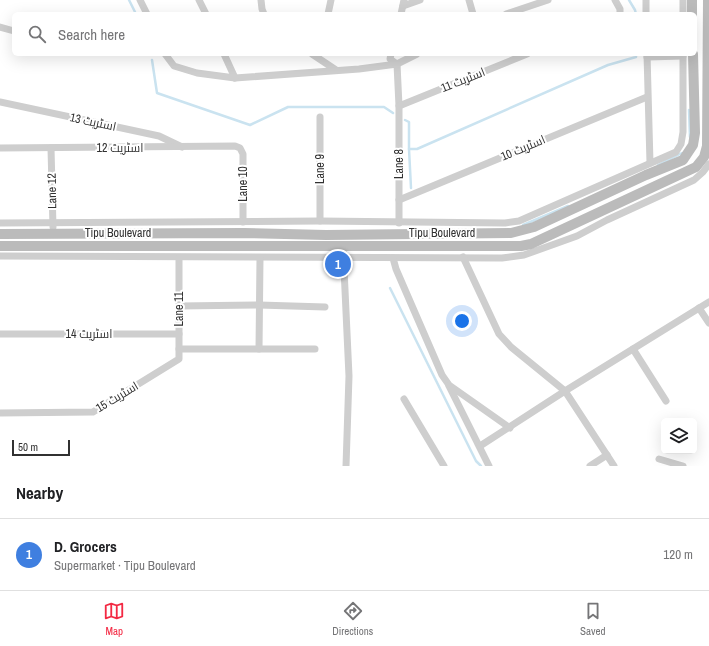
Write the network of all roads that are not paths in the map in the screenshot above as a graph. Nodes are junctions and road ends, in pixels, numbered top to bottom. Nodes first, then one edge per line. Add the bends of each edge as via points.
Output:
1 (140, 0) edge
2 (199, 0) edge
3 (261, 0) edge
4 (331, 0) edge
5 (420, 0) edge
6 (469, 0) edge
7 (548, 0) edge
8 (615, 0) edge
9 (646, 0) edge
10 (683, 0) edge
11 (692, 0) edge
12 (708, 0) edge
13 (404, 3) edge
14 (528, 3) edge
15 (146, 12) edge
16 (205, 12) edge
17 (263, 12) edge
18 (328, 12) edge
19 (472, 12) edge
20 (510, 12) edge
21 (620, 12) edge
22 (646, 12) edge
23 (683, 12) edge
24 (692, 12) edge
25 (0, 27) edge
26 (708, 28) edge
27 (12, 30) edge
28 (166, 56) edge
29 (225, 56) edge
30 (321, 56) edge
31 (391, 56) edge
32 (413, 56) edge
33 (522, 56) edge
34 (646, 56) edge
35 (687, 56) edge
36 (687, 56) edge
37 (397, 64) junction
38 (336, 70) junction
39 (235, 78) junction
40 (647, 96) junction
41 (0, 102) edge
42 (399, 106) junction
43 (320, 117) dead end
44 (183, 147) junction
45 (0, 148) edge
46 (51, 148) junction
47 (240, 148) joint
48 (650, 163) junction
49 (709, 164) edge
50 (399, 200) junction
51 (320, 221) junction
52 (242, 222) junction
53 (0, 223) edge
54 (53, 223) junction
55 (399, 223) junction
56 (477, 223) junction
57 (0, 234) edge
58 (53, 234) junction
59 (159, 234) junction
60 (477, 234) junction
61 (0, 246) edge
62 (158, 246) junction
63 (476, 246) junction
64 (343, 247) junction
65 (0, 256) edge
66 (463, 257) junction
67 (179, 258) junction
68 (260, 258) junction
69 (343, 258) junction
70 (393, 258) junction
71 (709, 302) edge
72 (259, 305) junction
73 (179, 306) junction
74 (325, 307) dead end
75 (699, 308) junction
76 (709, 323) edge
77 (0, 334) edge
78 (179, 334) junction
79 (179, 349) junction
80 (259, 349) junction
81 (315, 349) dead end
82 (633, 349) junction
83 (179, 359) joint
84 (449, 385) junction
85 (565, 391) junction
86 (404, 399) dead end
87 (666, 401) dead end
88 (0, 413) edge
89 (510, 428) junction
90 (480, 446) junction
91 (607, 455) junction
92 (659, 459) dead end
93 (346, 466) edge
94 (444, 466) edge
95 (489, 466) edge
96 (590, 466) edge
97 (613, 466) edge
98 (683, 466) edge

1 - 15 street
2 - 16 street
3 - 17 street
4 - 18 street
5 - 13 street
6 - 19 street
7 - 14 street
8 - 21 street
9 - 22 street
10 - 23 street
11 - 24 street
12 - 26 street, Tipu Boulevard
14 - 20 street
25 - 27 street
26 - 63 street, Tipu Boulevard via 707,146 704,157 696,167 531,244
28 - 39 street via 174,66 198,73
29 - 39 street
30 - 38 street
31 - 37 street via 390,59
32 - 37 street
33 - 42 street, اسٹریٹ 11
34 - 40 street
35 - 48 street via 681,144 676,152
36 - 60 street, Tipu Boulevard via 695,133 693,145 683,160 534,227 511,233
37 - 38 street
37 - 42 street, Lane 8
38 - 39 street
40 - 48 street
40 - 50 street, اسٹریٹ 10
41 - 44 street, اسٹریٹ 13 via 159,136
42 - 50 street, Lane 8
43 - 51 street, Lane 9
44 - 46 street, اسٹریٹ 12
44 - 47 street, اسٹریٹ 12
45 - 46 street, اسٹریٹ 12
46 - 54 street, Lane 12
47 - 52 street, Lane 10 via 243,154
48 - 56 street via 519,221
49 - 66 street via 694,180 577,236 524,255 502,258
50 - 55 street, Lane 8
51 - 52 street
51 - 55 street
52 - 54 street
53 - 54 street
54 - 58 street, Lane 12
55 - 56 street
56 - 60 street
57 - 58 street, Tipu Boulevard
58 - 59 street, Tipu Boulevard
59 - 60 street, Tipu Boulevard
59 - 62 street
60 - 63 street
61 - 62 street, Tipu Boulevard
62 - 64 street, Tipu Boulevard
63 - 64 street, Tipu Boulevard
64 - 69 street
65 - 67 street
66 - 70 street
66 - 85 street via 499,334
67 - 68 street
67 - 73 street, Lane 11
68 - 69 street
68 - 72 street
69 - 70 street
69 - 93 street via 349,376
70 - 84 street via 442,375
71 - 75 street
72 - 73 street
72 - 74 street
72 - 80 street
73 - 78 street, Lane 11
75 - 76 street
75 - 82 street
77 - 78 street, اسٹریٹ 14
78 - 79 street, Lane 11
79 - 80 street
79 - 83 street, Lane 11
80 - 81 street
82 - 85 street
82 - 87 street
83 - 88 street, اسٹریٹ 15 via 93,412
84 - 89 street
84 - 90 street
85 - 89 street
85 - 91 street
86 - 94 street
89 - 90 street
90 - 95 street
91 - 96 street
91 - 97 street
92 - 98 street

